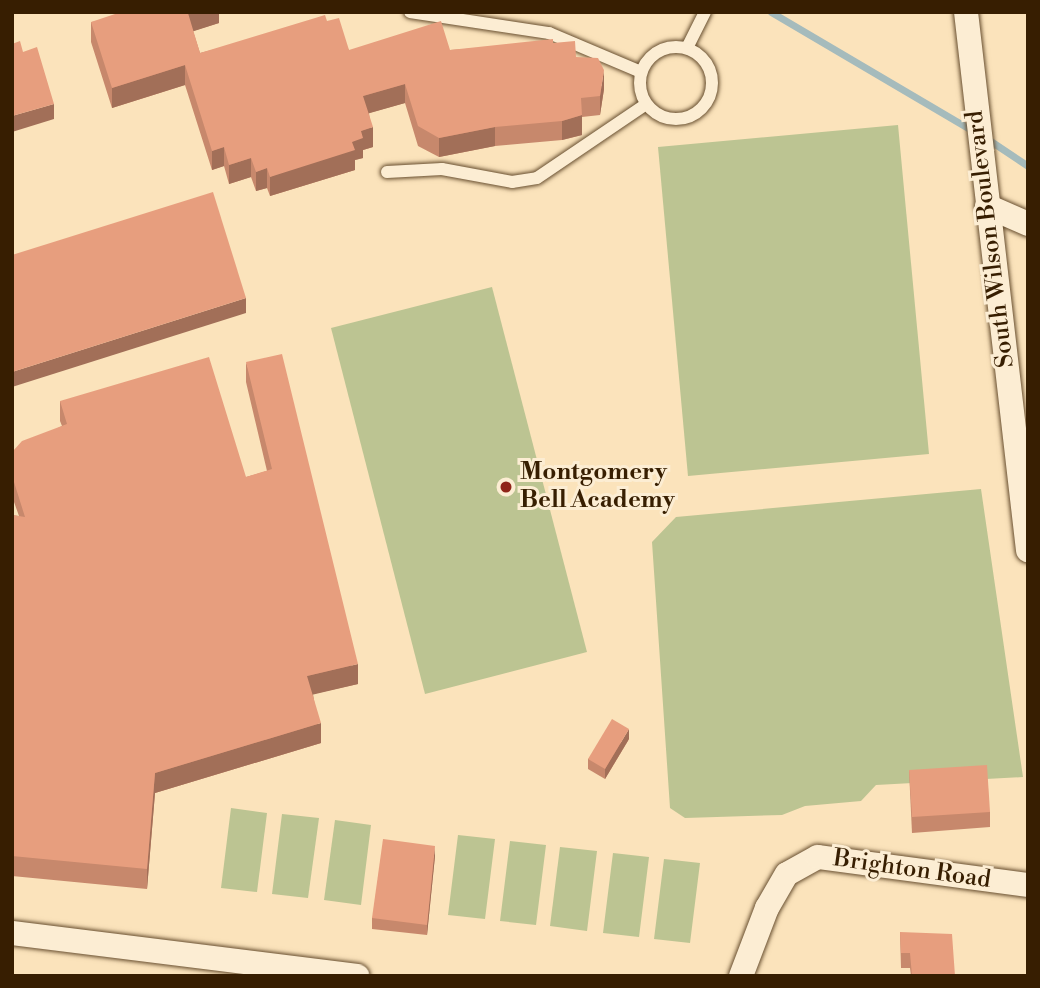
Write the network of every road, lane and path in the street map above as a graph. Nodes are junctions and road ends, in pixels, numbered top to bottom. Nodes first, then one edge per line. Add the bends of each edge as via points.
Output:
1 (410, 12) edge
2 (705, 12) edge
3 (966, 12) edge
4 (687, 48) junction
5 (641, 72) junction
6 (646, 105) junction
7 (387, 172) dead end
8 (987, 206) junction
9 (1028, 224) edge
10 (1028, 550) edge
11 (1028, 885) edge
12 (12, 933) edge
13 (356, 976) edge
14 (741, 976) edge

1 - 5 lane via 549,33
2 - 4 lane
3 - 8 street, South Wilson Boulevard
4 - 5 lane via 654,53
4 - 6 lane via 706,62 711,73 712,85 703,107 693,115 669,118
5 - 6 lane
6 - 7 lane via 537,178 512,182 442,169
8 - 9 street
8 - 10 street, South Wilson Boulevard
11 - 14 street, Brighton Road via 818,857 787,874 767,908
12 - 13 street

